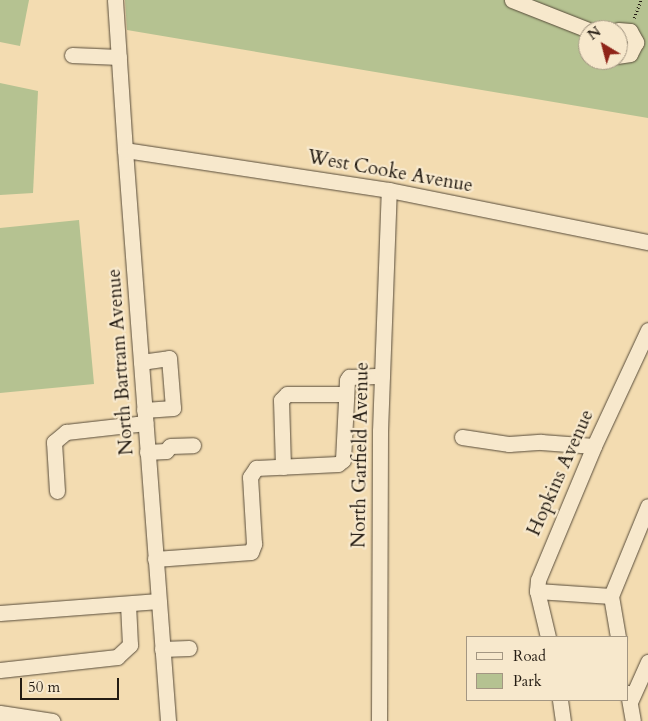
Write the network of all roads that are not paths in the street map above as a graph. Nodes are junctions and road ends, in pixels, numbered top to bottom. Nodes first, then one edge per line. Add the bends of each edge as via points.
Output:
1 (115, 0) edge
2 (512, 0) edge
3 (578, 26) edge
4 (628, 33) edge
5 (72, 55) dead end
6 (628, 56) edge
7 (119, 57) junction
8 (124, 150) junction
9 (389, 190) junction
10 (648, 242) edge
11 (647, 337) edge
12 (140, 362) junction
13 (382, 376) junction
14 (346, 394) junction
15 (145, 416) junction
16 (462, 437) dead end
17 (193, 444) dead end
18 (594, 446) junction
19 (148, 452) junction
20 (283, 467) junction
21 (57, 491) dead end
22 (648, 506) edge
23 (156, 559) junction
24 (537, 591) junction
25 (610, 596) junction
26 (159, 601) junction
27 (128, 604) junction
28 (0, 613) edge
29 (548, 636) edge
30 (618, 636) edge
31 (189, 648) dead end
32 (162, 649) junction
33 (648, 662) edge
34 (0, 670) edge
35 (628, 691) edge
36 (560, 701) edge
37 (630, 702) junction
38 (0, 713) edge
39 (24, 719) edge
40 (52, 721) edge
41 (168, 721) edge
42 (379, 721) edge
43 (563, 721) edge
44 (633, 721) edge

1 - 7 street, North Bartram Avenue
2 - 3 street
4 - 6 street via 635,37 636,47
5 - 7 street
7 - 8 street, North Bartram Avenue
8 - 9 street, West Cooke Avenue
8 - 12 street, North Bartram Avenue
9 - 10 street, West Cooke Avenue
9 - 13 street, North Garfield Avenue
11 - 18 street, Hopkins Avenue
12 - 15 street, North Bartram Avenue
12 - 15 street via 169,358 173,408
13 - 14 street via 350,377
13 - 42 street, North Garfield Avenue
14 - 20 street via 343,460 338,464
14 - 20 street via 287,394 281,400
15 - 19 street, North Bartram Avenue
15 - 21 street via 66,432 54,442
16 - 18 street via 508,444 541,442
17 - 19 street
18 - 24 street, Hopkins Avenue via 547,555
19 - 23 street, North Bartram Avenue
20 - 23 street via 256,468 250,477 254,544 251,552
22 - 25 street
23 - 26 street, North Bartram Avenue
24 - 25 street
24 - 29 street, Hopkins Avenue
25 - 30 street
26 - 27 street
26 - 32 street, North Bartram Avenue
27 - 28 street
27 - 34 street via 130,645 117,657
31 - 32 street
32 - 41 street, North Bartram Avenue
33 - 37 street
35 - 37 street
36 - 43 street
37 - 44 street
38 - 39 street
39 - 40 street

